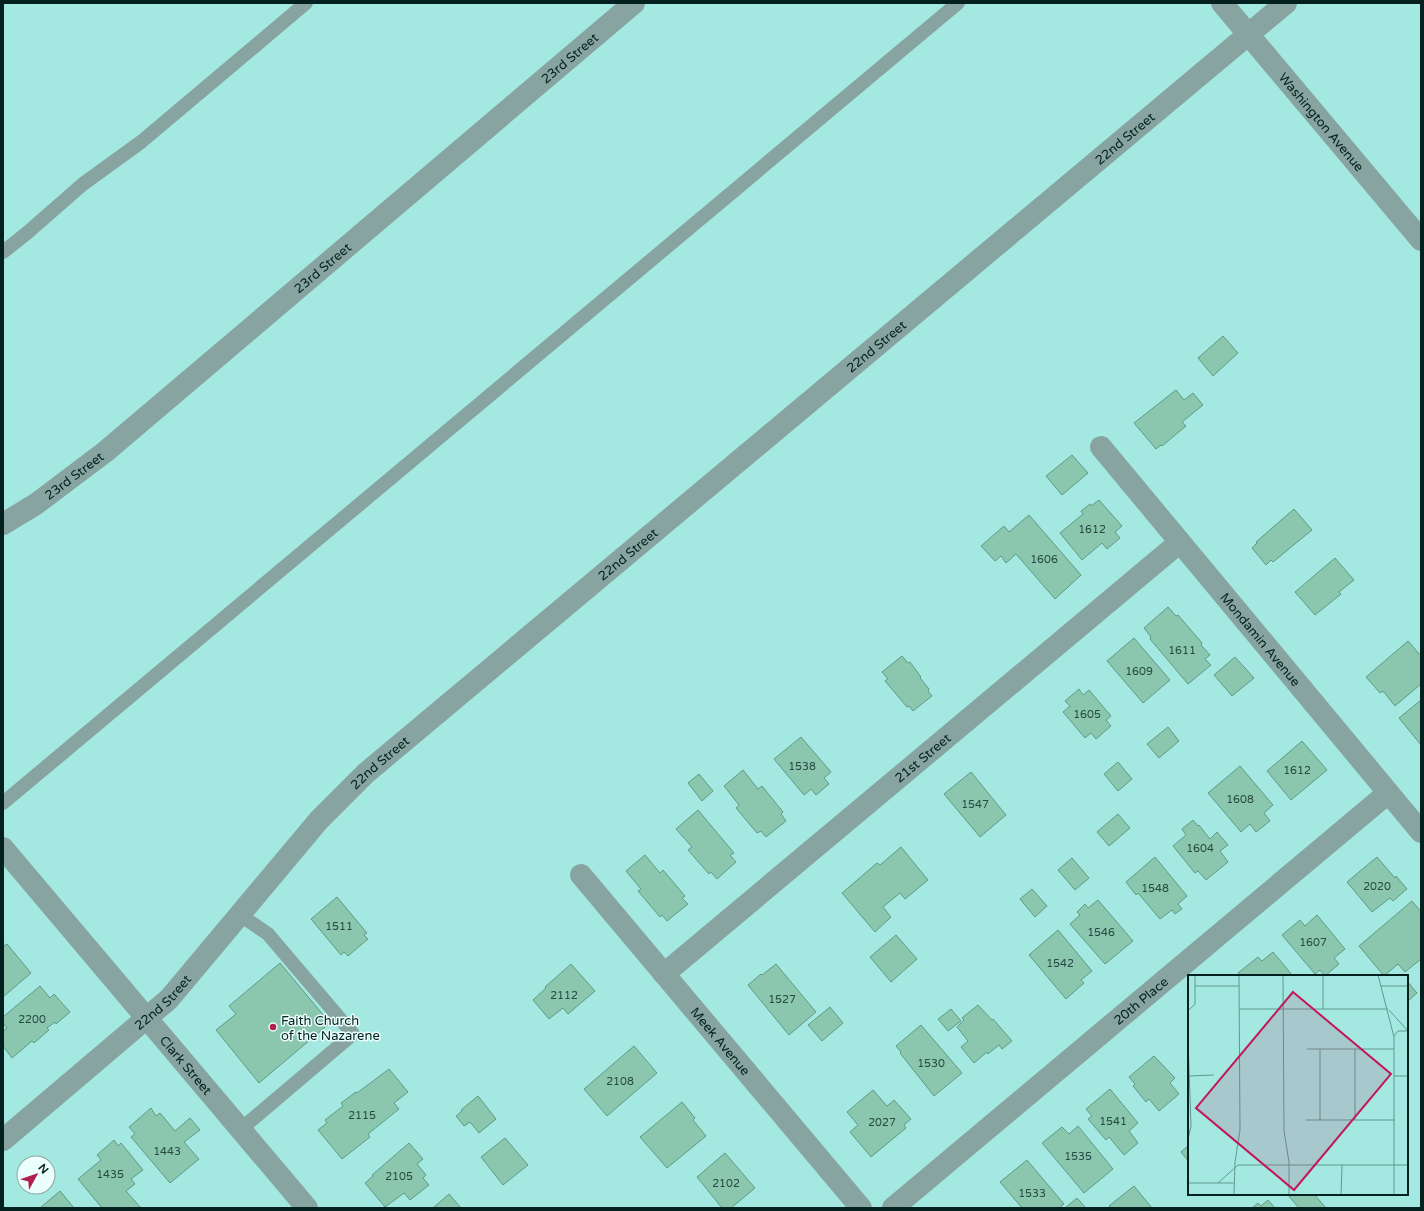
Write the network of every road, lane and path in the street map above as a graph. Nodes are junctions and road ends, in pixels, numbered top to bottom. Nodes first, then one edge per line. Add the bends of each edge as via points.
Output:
1 (306, 3) edge
2 (634, 3) edge
3 (958, 3) edge
4 (1222, 3) edge
5 (1286, 3) edge
6 (1249, 34) junction
7 (1421, 240) edge
8 (3, 252) edge
9 (1101, 447) dead end
10 (3, 524) edge
11 (1180, 542) junction
12 (1388, 793) junction
13 (3, 802) edge
14 (1421, 832) edge
15 (3, 848) edge
16 (581, 875) dead end
17 (240, 915) junction
18 (664, 974) junction
19 (147, 1018) junction
20 (241, 1129) junction
21 (3, 1140) edge
22 (307, 1208) edge
23 (861, 1208) edge
24 (892, 1208) edge

1 - 8 lane via 141,142 83,184
2 - 10 street, 23rd Street via 104,452 36,504
3 - 13 lane
4 - 6 street, Washington Avenue
5 - 6 street, 22nd Street
6 - 7 street, Washington Avenue
6 - 17 street, 22nd Street via 366,773 319,820
9 - 11 street, Mondamin Avenue
11 - 12 street, Mondamin Avenue
11 - 18 street, 21st Street
12 - 14 street, Mondamin Avenue
12 - 24 street, 20th Place
15 - 19 street, Clark Street
16 - 18 street, Meek Avenue
17 - 19 street, 22nd Street via 169,999
17 - 20 lane via 268,934 353,1034
18 - 23 street, Meek Avenue
19 - 20 street, Clark Street
19 - 21 street, 22nd Street
20 - 22 street, Clark Street

